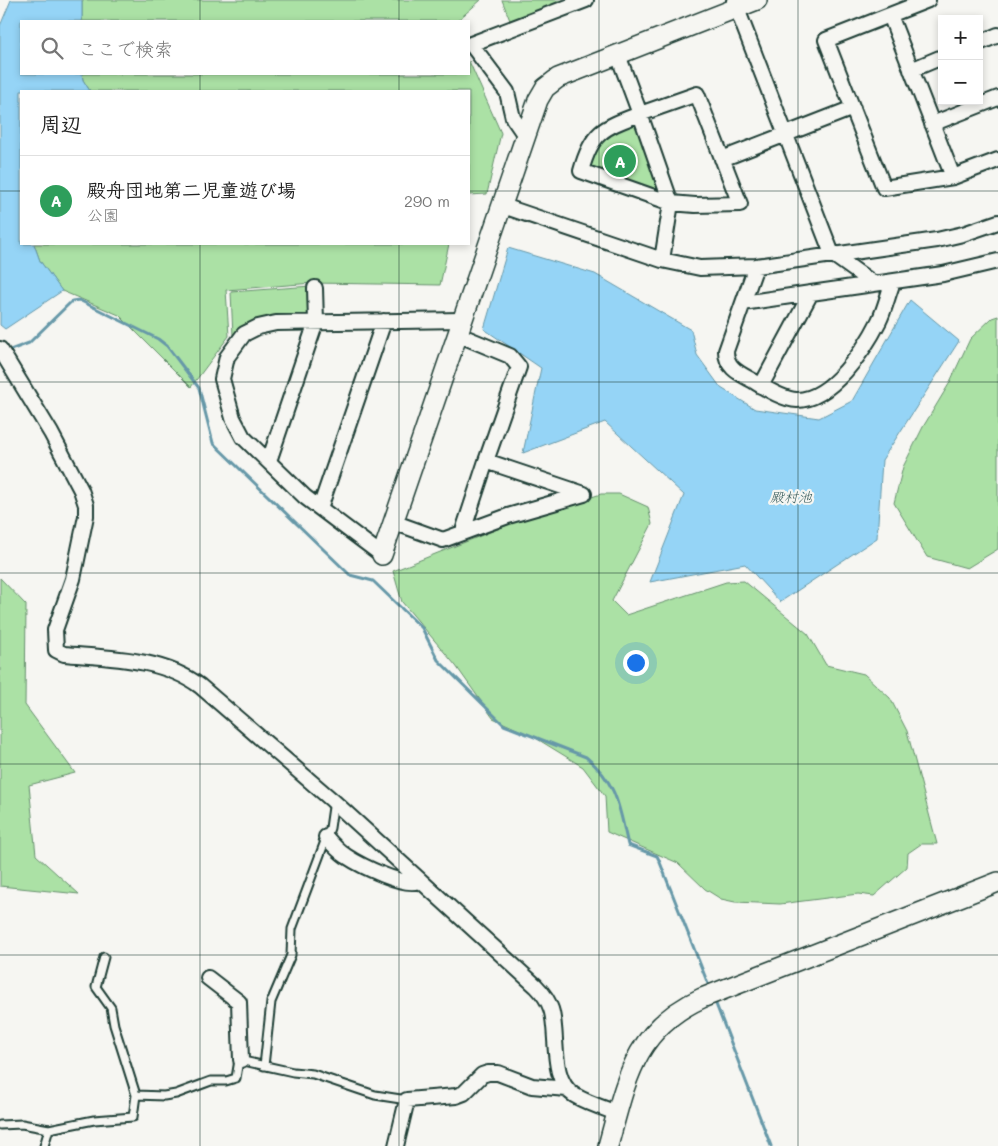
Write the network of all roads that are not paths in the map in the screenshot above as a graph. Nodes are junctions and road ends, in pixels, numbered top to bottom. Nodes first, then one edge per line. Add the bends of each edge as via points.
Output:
1 (586, 0) edge
2 (757, 0) edge
3 (928, 0) edge
4 (735, 4) edge
5 (890, 15) junction
6 (998, 35) edge
7 (983, 41) edge
8 (618, 55) junction
9 (938, 59) edge
10 (911, 70) junction
11 (998, 98) edge
12 (853, 108) junction
13 (640, 114) junction
14 (932, 124) junction
15 (785, 134) junction
16 (526, 137) junction
17 (722, 159) junction
18 (998, 160) edge
19 (953, 177) junction
20 (671, 203) junction
21 (503, 206) junction
22 (998, 222) edge
23 (832, 254) junction
24 (662, 260) junction
25 (998, 261) edge
26 (756, 266) junction
27 (893, 282) junction
28 (874, 284) junction
29 (315, 288) dead end
30 (811, 293) junction
31 (743, 303) junction
32 (384, 321) junction
33 (316, 322) junction
34 (460, 327) junction
35 (0, 348) edge
36 (761, 386) junction
37 (269, 461) junction
38 (486, 461) junction
39 (320, 508) junction
40 (393, 522) junction
41 (463, 531) junction
42 (382, 556) joint
43 (336, 804) junction
44 (326, 836) junction
45 (420, 880) junction
46 (998, 882) edge
47 (104, 956) dead end
48 (208, 978) dead end
49 (241, 1060) junction
50 (264, 1066) junction
51 (567, 1089) junction
52 (136, 1095) junction
53 (406, 1100) junction
54 (617, 1113) junction
55 (0, 1125) edge
56 (48, 1129) junction
57 (44, 1146) edge
58 (396, 1146) edge
59 (608, 1146) edge

1 - 16 street via 471,44 507,92 513,118
2 - 4 street
3 - 5 street
4 - 8 street
4 - 15 street
5 - 10 street
5 - 12 street via 826,40
6 - 7 street
8 - 13 street
8 - 16 street via 558,78 545,88
9 - 10 street
10 - 14 street
11 - 14 street
12 - 15 street
12 - 19 street via 884,188
13 - 17 street via 697,94
13 - 20 street
13 - 20 street via 608,126 597,134 580,171
14 - 19 street
15 - 17 street
15 - 23 street
16 - 21 street
17 - 20 street via 740,204
18 - 19 street
20 - 24 street
21 - 24 street
21 - 34 street
22 - 23 street via 937,240
23 - 26 street
23 - 28 street
24 - 26 street via 700,268
25 - 27 street
26 - 31 street
27 - 28 street
27 - 36 street via 875,328 861,351 829,388 794,400
28 - 30 street
29 - 33 street
30 - 31 street
30 - 36 street
31 - 36 street via 726,358 732,368
32 - 33 street
32 - 34 street
32 - 39 street
33 - 37 street
33 - 37 street via 258,327 244,334 227,357 222,379 232,418 243,437
34 - 38 street via 510,356 519,367
34 - 40 street
35 - 43 street via 51,433 82,490 86,505 73,579 55,630 56,650 64,654 131,660 186,675
37 - 39 street
38 - 41 street
38 - 41 street via 584,494
39 - 42 street
40 - 41 street via 443,540
40 - 42 street
43 - 44 lane
43 - 45 street
44 - 45 street via 347,857 370,869 411,883
44 - 50 lane via 292,929 290,954 271,1002
45 - 51 street via 543,994 553,1016 557,1064
46 - 54 street via 687,1004 672,1014 645,1043 631,1068
47 - 52 lane via 96,987 111,1008
48 - 49 street via 239,1002
49 - 50 lane
49 - 52 lane via 236,1078 232,1080 211,1080 164,1096
50 - 53 lane via 312,1074 375,1096
51 - 53 street via 532,1086 498,1073 488,1073 456,1096
51 - 54 street
52 - 56 lane via 133,1117
53 - 58 street
54 - 59 street
55 - 56 lane via 22,1124
56 - 57 lane

